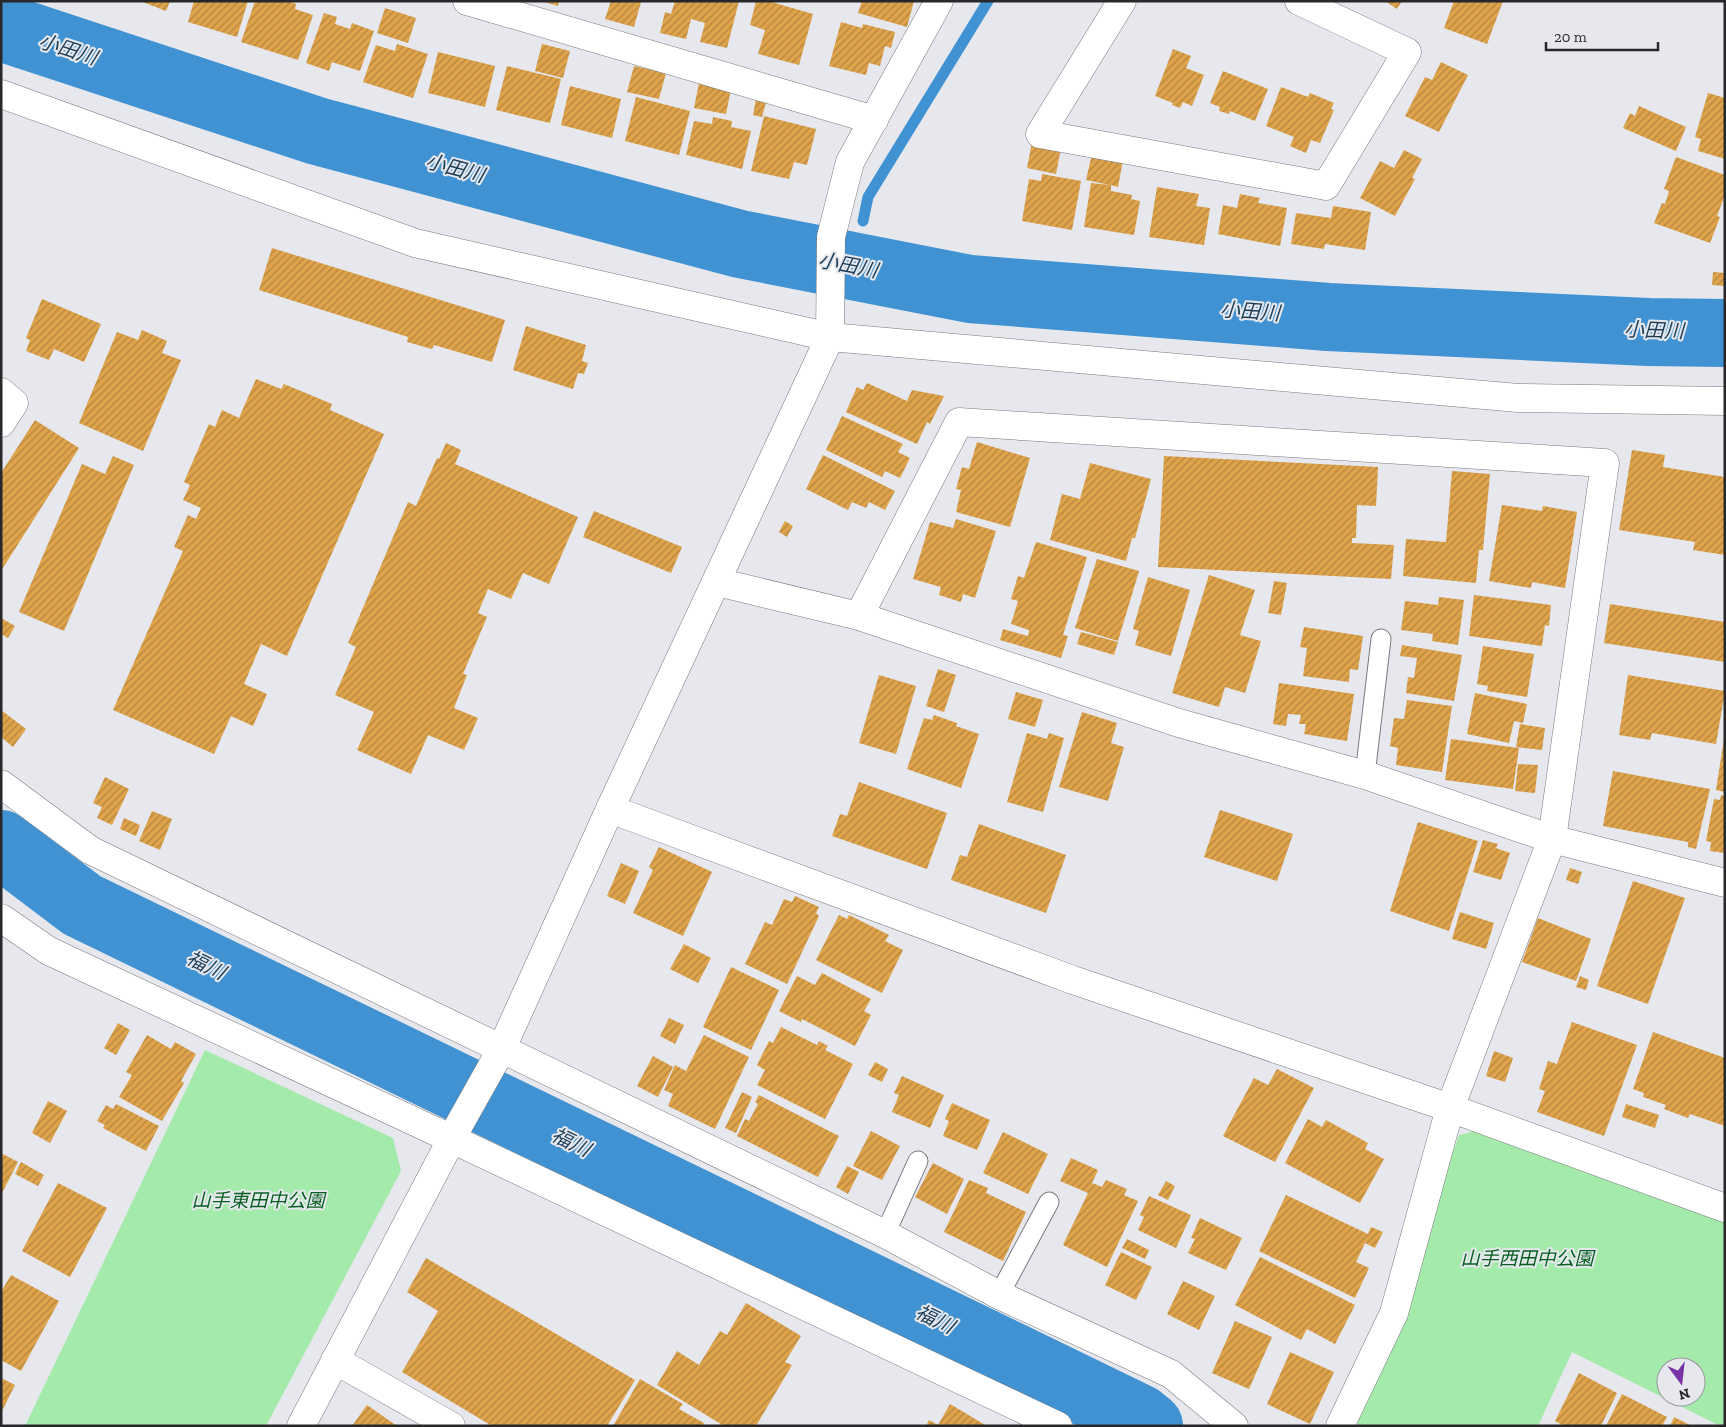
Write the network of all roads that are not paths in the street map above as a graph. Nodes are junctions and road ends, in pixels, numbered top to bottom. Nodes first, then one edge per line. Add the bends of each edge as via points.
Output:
1 (467, 1) edge
2 (939, 1) edge
3 (1122, 1) edge
4 (1299, 1) edge
5 (1, 94) edge
6 (874, 120) junction
7 (830, 331) junction
8 (1, 392) edge
9 (1725, 401) edge
10 (1, 423) edge
11 (717, 582) junction
12 (859, 616) junction
13 (1382, 639) dead end
14 (1365, 775) junction
15 (1, 784) edge
16 (610, 809) junction
17 (1552, 839) junction
18 (1725, 883) edge
19 (1, 918) edge
20 (497, 1057) junction
21 (1450, 1108) junction
22 (456, 1132) junction
23 (918, 1161) dead end
24 (1049, 1202) dead end
25 (1725, 1208) edge
26 (885, 1234) junction
27 (999, 1295) junction
28 (335, 1360) junction
29 (301, 1426) edge
30 (451, 1426) edge
31 (1058, 1426) edge
32 (1234, 1426) edge
33 (1340, 1426) edge

1 - 6 street
2 - 6 street
3 - 4 street via 1040,134 1326,186 1407,52
5 - 7 street via 415,243
6 - 7 street via 850,162 831,237
7 - 9 street via 1518,398
7 - 11 street
8 - 10 street via 14,403
11 - 12 street
11 - 16 street
12 - 14 street via 1178,723
12 - 17 street via 959,422 1605,463
13 - 14 lane
14 - 17 street
15 - 20 street via 90,850
16 - 20 street
16 - 21 street via 1073,980
17 - 18 street
17 - 21 street
19 - 22 street via 49,951
20 - 22 street
20 - 26 street
21 - 25 street
21 - 33 street via 1394,1313
22 - 28 street
22 - 31 street
23 - 26 lane
24 - 27 lane
26 - 27 street
27 - 32 street via 1171,1374
28 - 29 street
28 - 30 street

